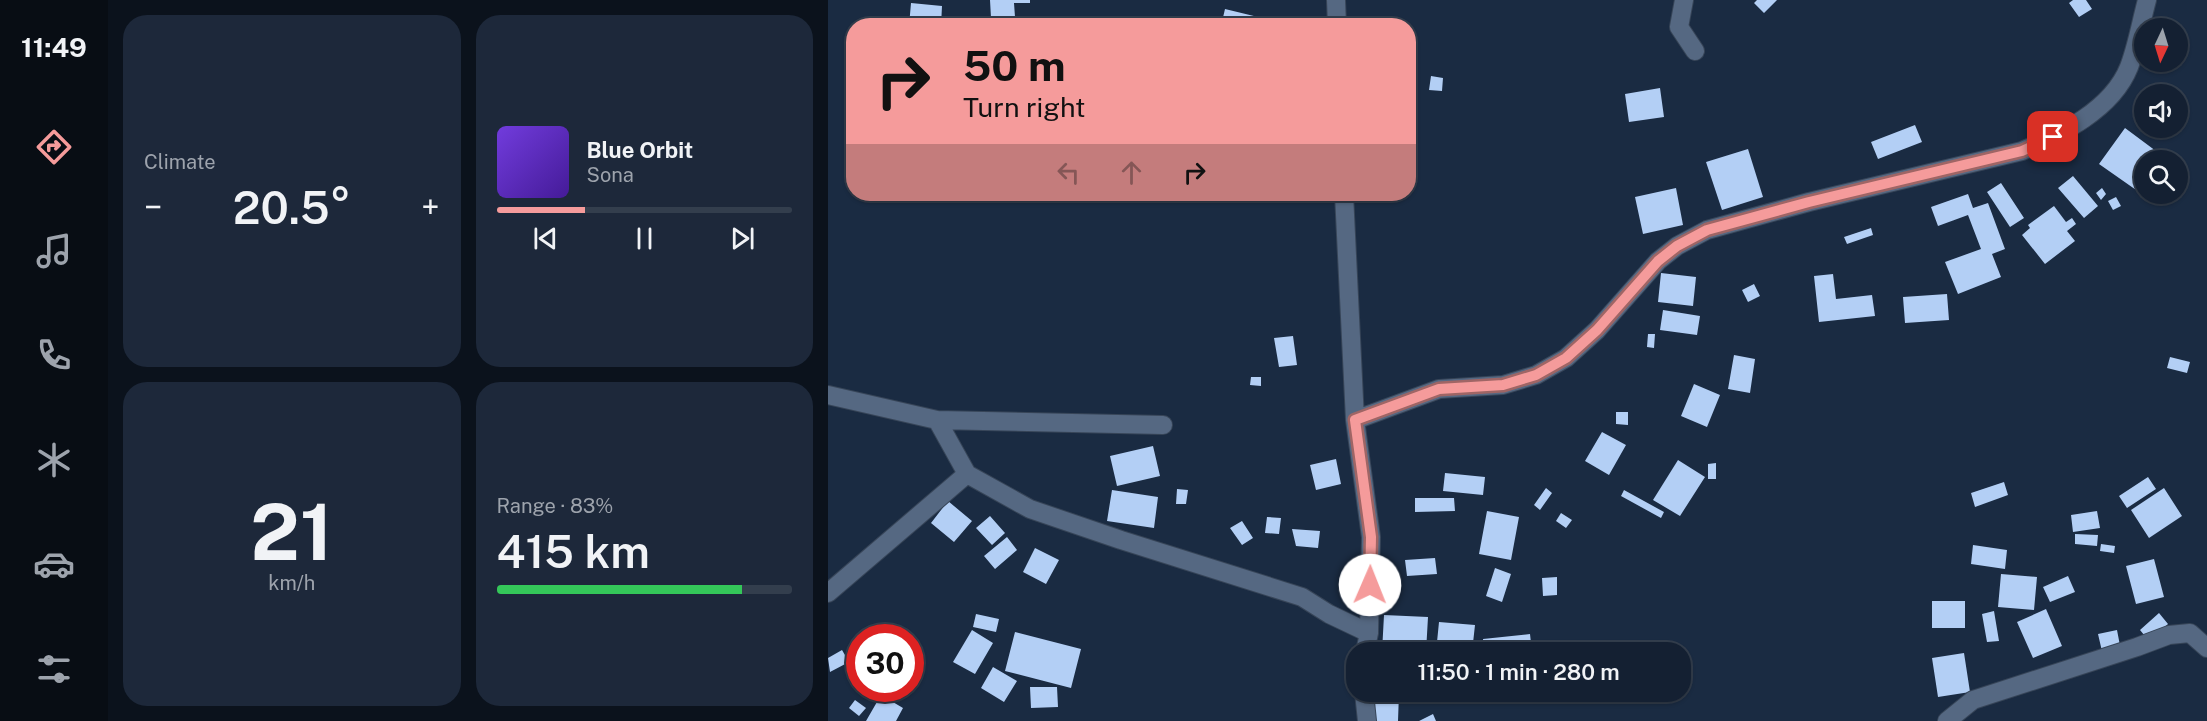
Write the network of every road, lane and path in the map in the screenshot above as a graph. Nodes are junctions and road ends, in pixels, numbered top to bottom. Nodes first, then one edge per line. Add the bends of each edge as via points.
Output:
1 (1336, 0) edge
2 (1684, 0) edge
3 (2146, 0) edge
4 (1337, 18) edge
5 (1695, 51) dead end
6 (1344, 201) edge
7 (828, 395) edge
8 (937, 420) junction
9 (1355, 420) junction
10 (1163, 425) dead end
11 (967, 474) junction
12 (828, 593) edge
13 (1369, 633) junction
14 (1367, 642) edge
15 (2207, 648) edge
16 (1365, 702) edge
17 (1367, 721) edge
18 (1947, 721) edge

1 - 4 street
2 - 5 street via 1679,27
3 - 9 street via 2128,68 2112,94 2053,137 2022,151 1707,230 1658,261 1597,330 1566,358 1536,375 1503,385 1439,389
6 - 9 street
7 - 8 street
8 - 10 street
8 - 11 street
9 - 13 street via 1371,537
11 - 12 street
11 - 13 street via 1030,509 1302,597
13 - 14 street
15 - 18 street via 2190,633 2169,635 1973,700
16 - 17 street

